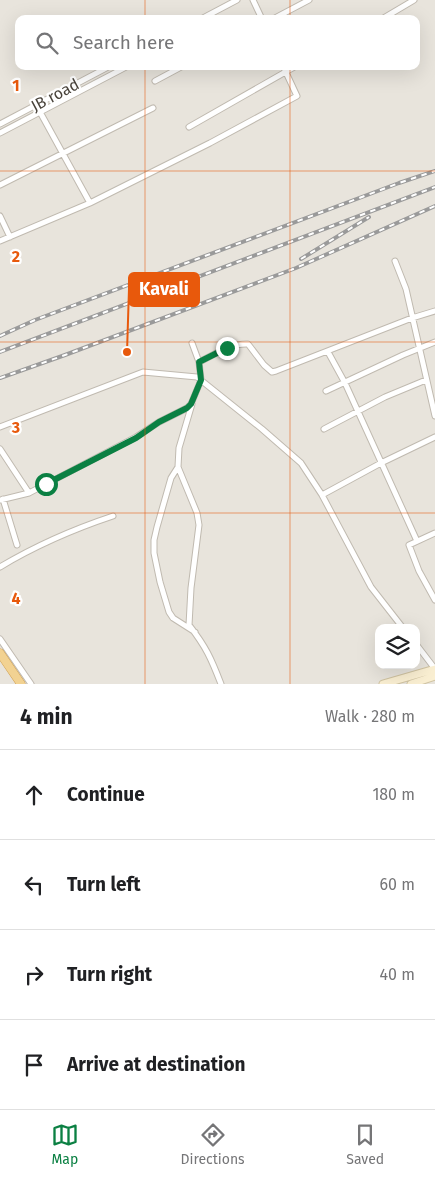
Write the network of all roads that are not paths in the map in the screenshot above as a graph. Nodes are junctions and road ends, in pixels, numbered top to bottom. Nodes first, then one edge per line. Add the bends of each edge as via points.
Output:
1 (237, 0) edge
2 (253, 0) edge
3 (309, 0) edge
4 (414, 0) edge
5 (209, 15) edge
6 (260, 15) edge
7 (281, 15) edge
8 (389, 15) edge
9 (102, 70) edge
10 (120, 70) edge
11 (176, 70) edge
12 (283, 70) edge
13 (285, 70) edge
14 (155, 81) dead end
15 (153, 108) dead end
16 (40, 112) junction
17 (0, 124) edge
18 (189, 127) dead end
19 (0, 133) edge
20 (63, 154) junction
21 (0, 185) edge
22 (90, 203) junction
23 (0, 216) edge
24 (10, 237) junction
25 (0, 241) edge
26 (395, 261) dead end
27 (435, 311) edge
28 (412, 318) junction
29 (435, 342) edge
30 (192, 343) dead end
31 (420, 348) junction
32 (328, 352) junction
33 (199, 362) junction
34 (201, 380) junction
35 (426, 380) junction
36 (345, 383) junction
37 (326, 391) dead end
38 (194, 397) junction
39 (357, 411) junction
40 (435, 416) edge
41 (0, 426) edge
42 (324, 429) dead end
43 (435, 438) edge
44 (0, 449) edge
45 (381, 463) junction
46 (178, 468) junction
47 (29, 493) junction
48 (322, 495) junction
49 (2, 500) edge
50 (113, 516) dead end
51 (435, 533) edge
52 (416, 541) junction
53 (17, 545) dead end
54 (0, 568) edge
55 (435, 600) edge
56 (400, 624) edge
57 (194, 632) junction
58 (0, 639) edge
59 (420, 649) edge
60 (0, 653) edge
61 (435, 669) edge
62 (435, 676) edge
63 (21, 684) edge
64 (31, 684) edge
65 (221, 684) edge
66 (384, 684) edge
67 (411, 684) edge

1 - 5 street
2 - 6 street
3 - 7 street
4 - 8 street
9 - 17 street, JB road
10 - 16 street
11 - 14 street
12 - 18 street
13 - 22 street via 297,96
15 - 20 street
16 - 19 street
16 - 20 street
20 - 21 street
20 - 22 street
22 - 24 street
23 - 24 street
24 - 25 street
26 - 28 street via 406,289
27 - 28 street
28 - 31 street
28 - 32 street
29 - 31 street
30 - 33 street
31 - 35 street
31 - 36 street
32 - 33 street via 272,372 248,344 227,348
32 - 36 street
33 - 34 street
34 - 38 street
34 - 41 street via 143,372
34 - 48 street via 301,463
35 - 39 street
35 - 40 street
36 - 37 street
36 - 39 street
38 - 46 street via 179,448
38 - 47 street via 187,408 136,438
39 - 42 street
39 - 45 street
43 - 45 street
44 - 47 street
45 - 48 street
45 - 52 street
46 - 57 street via 199,525 188,621
46 - 57 street via 171,478 161,510 154,553 173,618
47 - 49 street
48 - 56 street via 371,587
49 - 53 street
50 - 54 street via 87,524
51 - 52 street
52 - 55 street via 409,545
57 - 65 street via 210,654
58 - 64 street
59 - 61 street
60 - 63 highway
61 - 66 main road
62 - 67 main road

